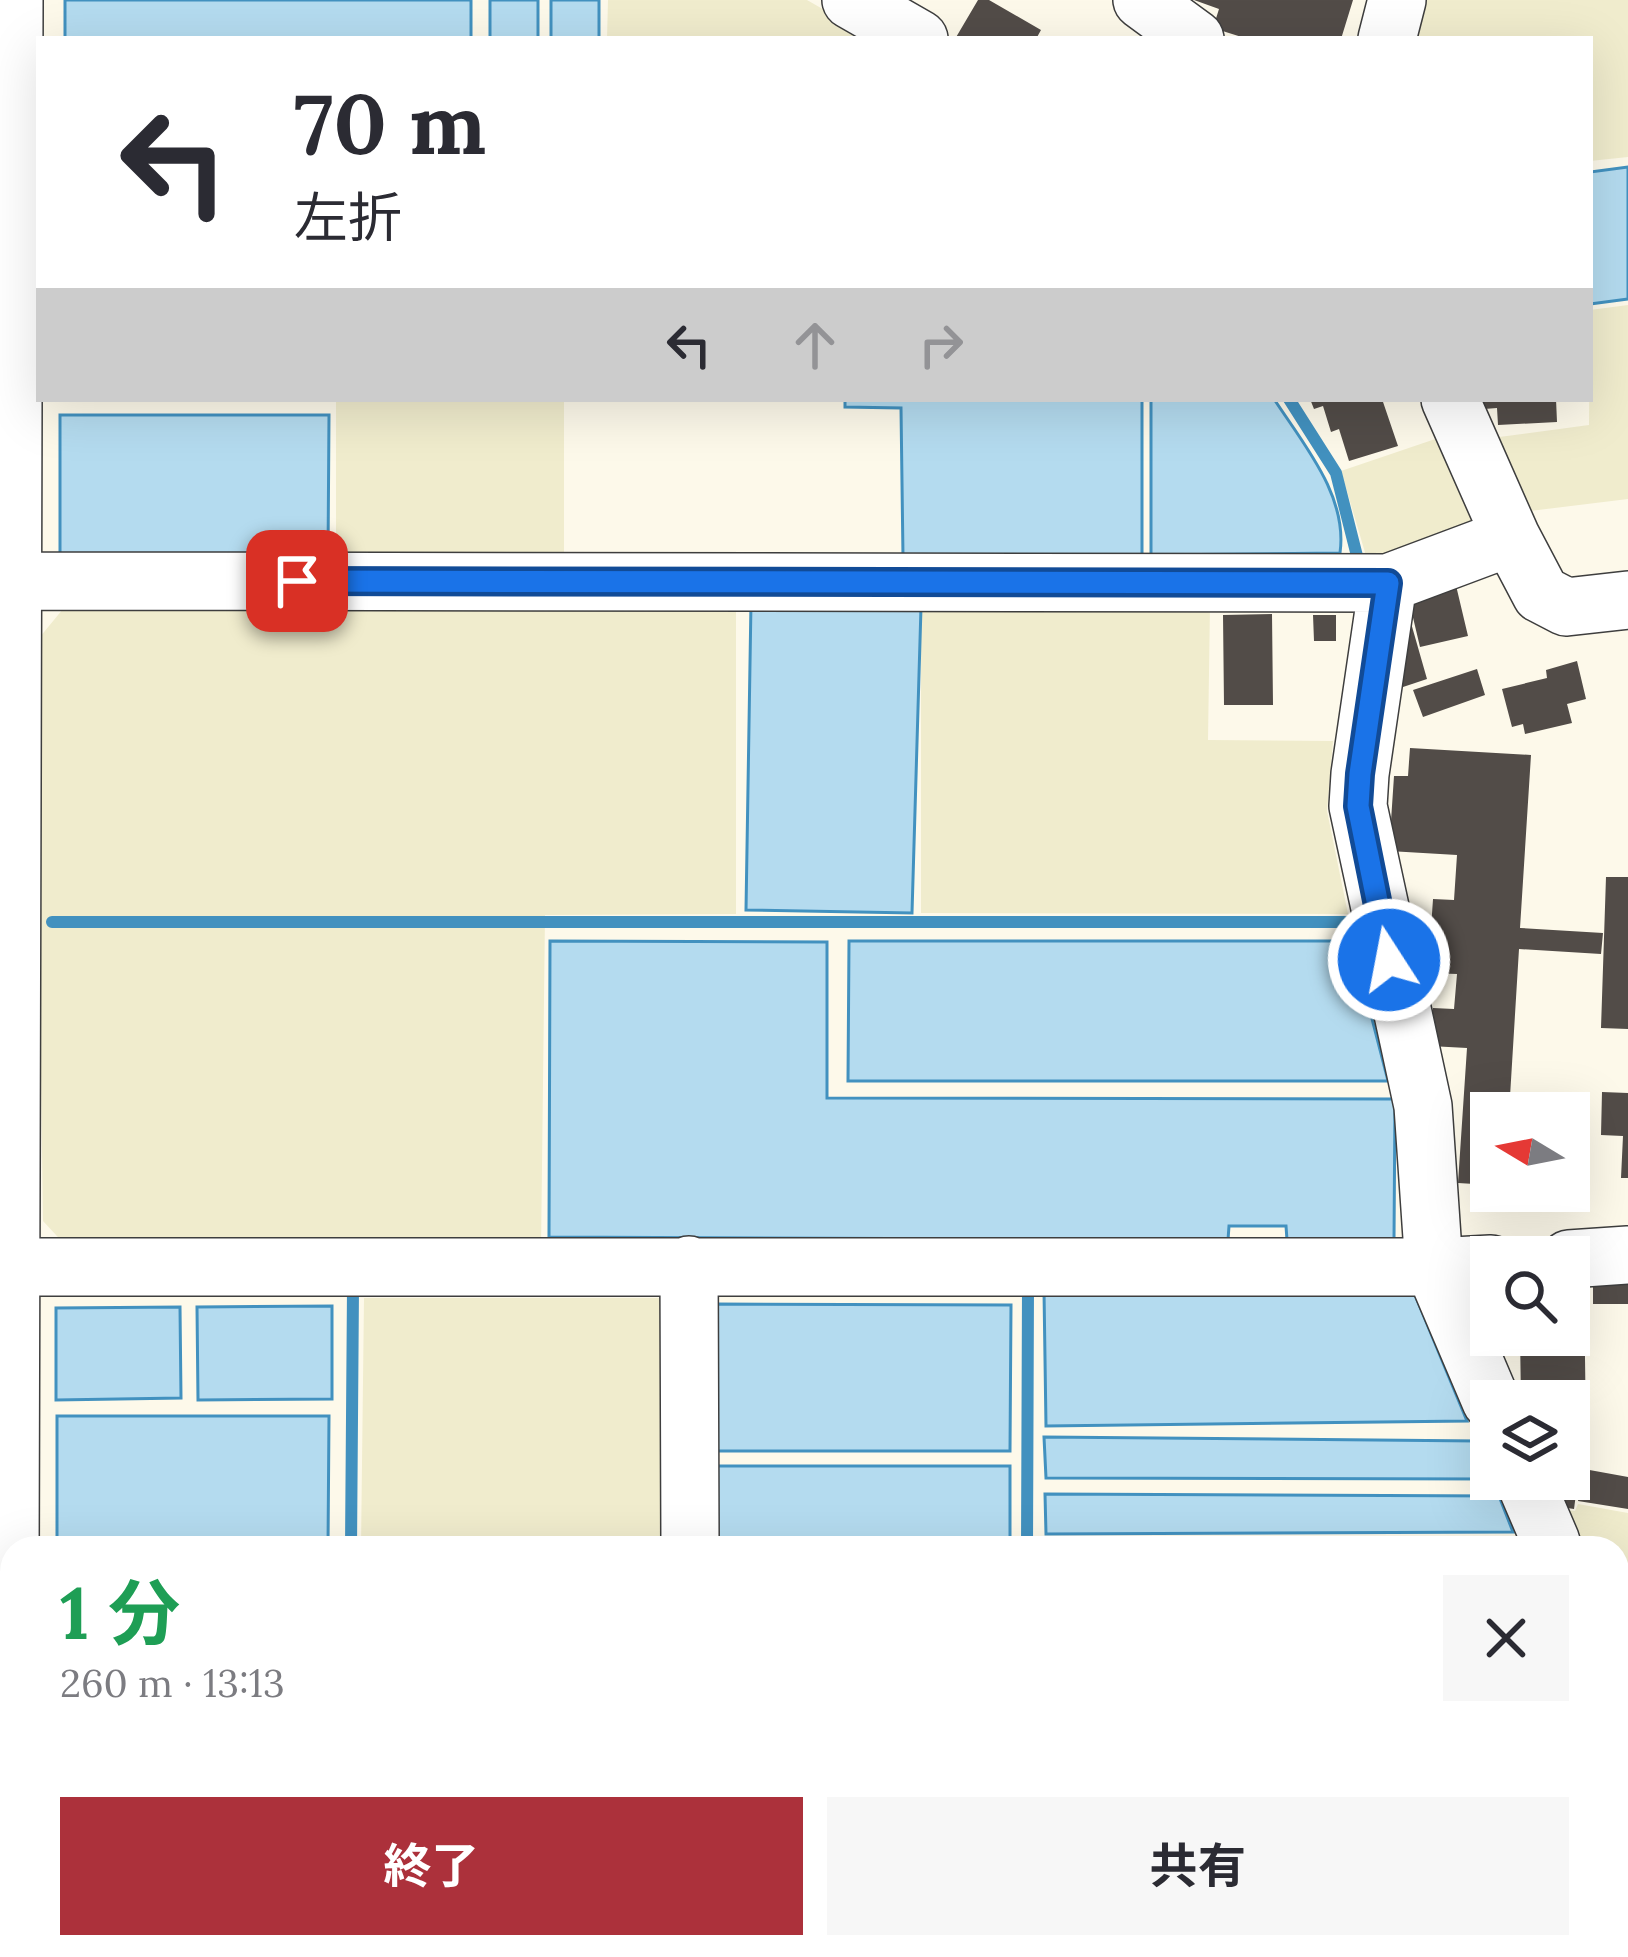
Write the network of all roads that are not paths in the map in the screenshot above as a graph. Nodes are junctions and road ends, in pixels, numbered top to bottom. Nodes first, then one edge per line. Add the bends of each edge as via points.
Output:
1 (14, 0) edge
2 (851, 0) edge
3 (1397, 0) edge
4 (914, 36) edge
5 (1389, 36) edge
6 (1451, 402) edge
7 (1511, 537) junction
8 (6, 581) edge
9 (1388, 583) junction
10 (1628, 600) edge
11 (1628, 1255) edge
12 (1590, 1258) edge
13 (689, 1265) junction
14 (1470, 1265) edge
15 (6, 1267) edge
16 (1434, 1267) junction
17 (1482, 1380) edge
18 (1533, 1500) edge
19 (7, 1536) edge
20 (689, 1536) edge
21 (1548, 1536) edge

1 - 8 street
2 - 4 street
3 - 5 street
6 - 7 street
7 - 9 street
7 - 10 street via 1541,594 1566,607
8 - 9 street
8 - 15 street
9 - 16 street via 1358,806 1423,1106
11 - 12 street
13 - 15 street
13 - 16 street
13 - 20 street
14 - 16 street
15 - 19 street
16 - 17 street
18 - 21 street

